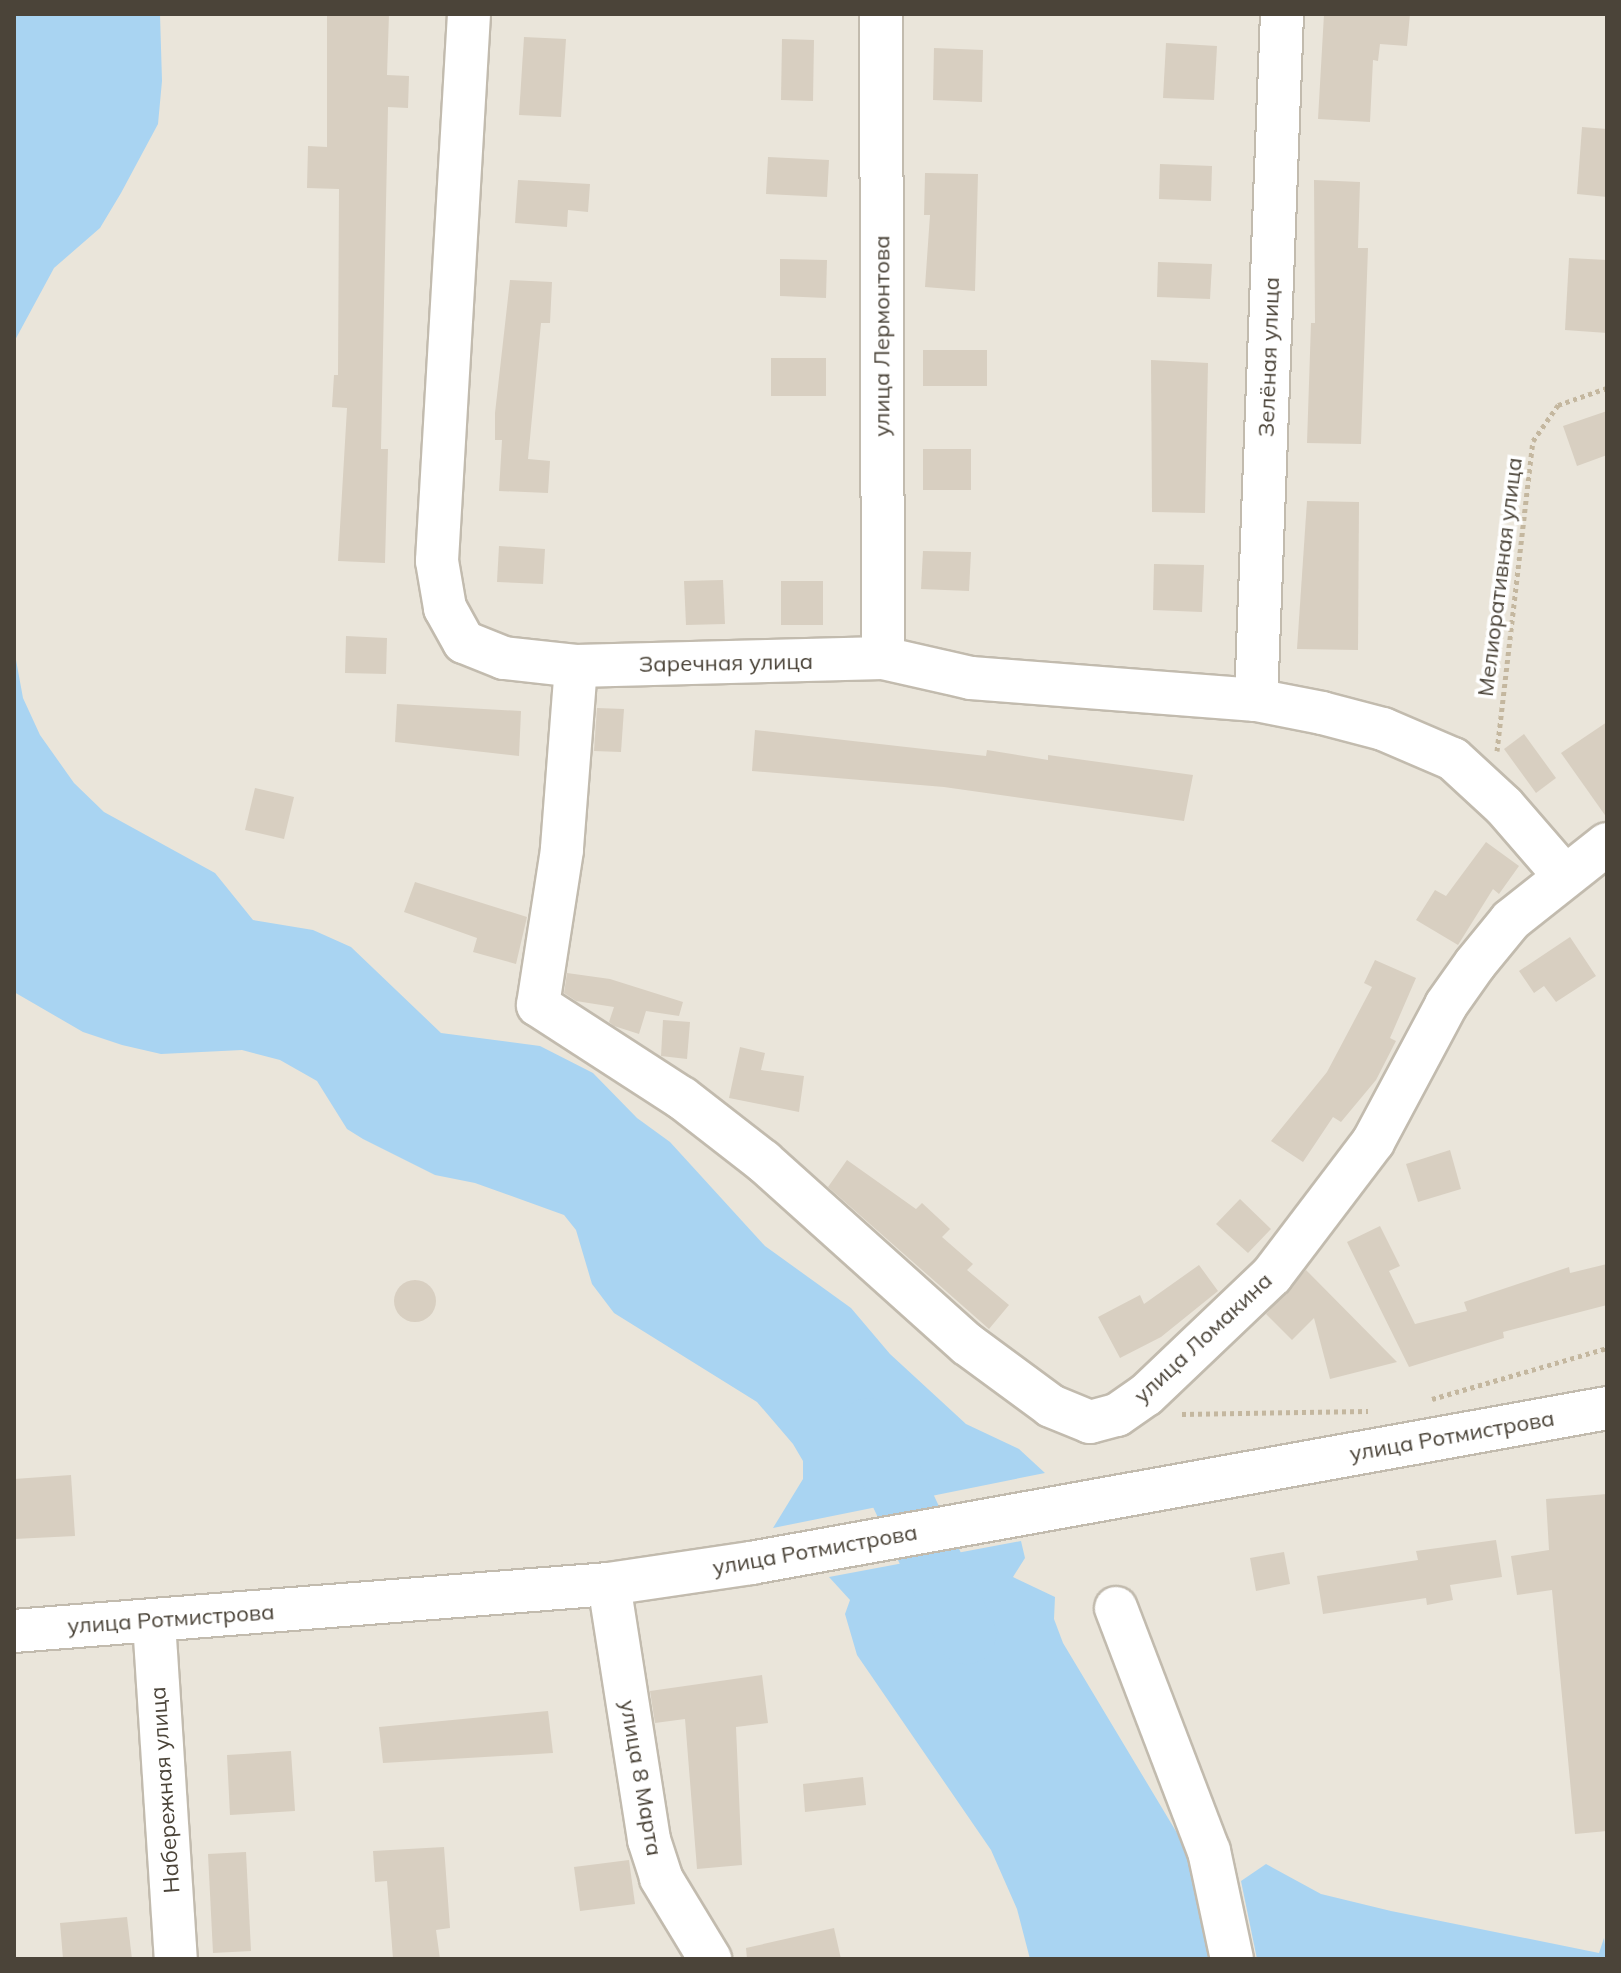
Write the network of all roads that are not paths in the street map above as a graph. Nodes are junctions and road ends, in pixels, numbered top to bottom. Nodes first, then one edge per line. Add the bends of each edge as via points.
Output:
1 (469, 14) edge
2 (881, 14) edge
3 (1282, 14) edge
4 (883, 658) junction
5 (576, 666) junction
6 (1256, 700) junction
7 (1607, 844) edge
8 (1563, 874) junction
9 (1607, 1408) edge
10 (609, 1584) junction
11 (1116, 1608) dead end
12 (154, 1622) junction
13 (14, 1631) edge
14 (176, 1959) edge
15 (710, 1959) edge
16 (1232, 1959) edge

1 - 5 street, Заречная улица via 437,561 445,608 464,642 504,658
2 - 4 street, улица Лермонтова
3 - 6 street, Зелёная улица
4 - 5 street, Заречная улица
4 - 6 street, Заречная улица via 971,678
5 - 8 street, улица Ломакина via 562,850 538,1005 682,1098 763,1161 967,1344 1051,1406 1090,1422 1117,1415 1146,1395 1272,1275 1373,1142 1446,1005 1475,964 1511,920
6 - 8 street, Заречная улица via 1383,729 1453,759 1504,806
7 - 8 street, улица Ломакина
9 - 10 street, улица Ротмистрова
10 - 12 street, улица Ротмистрова
10 - 15 street, улица 8 Марта via 649,1840 661,1878
11 - 16 street via 1209,1851
12 - 13 street, улица Ротмистрова
12 - 14 street, Набережная улица

